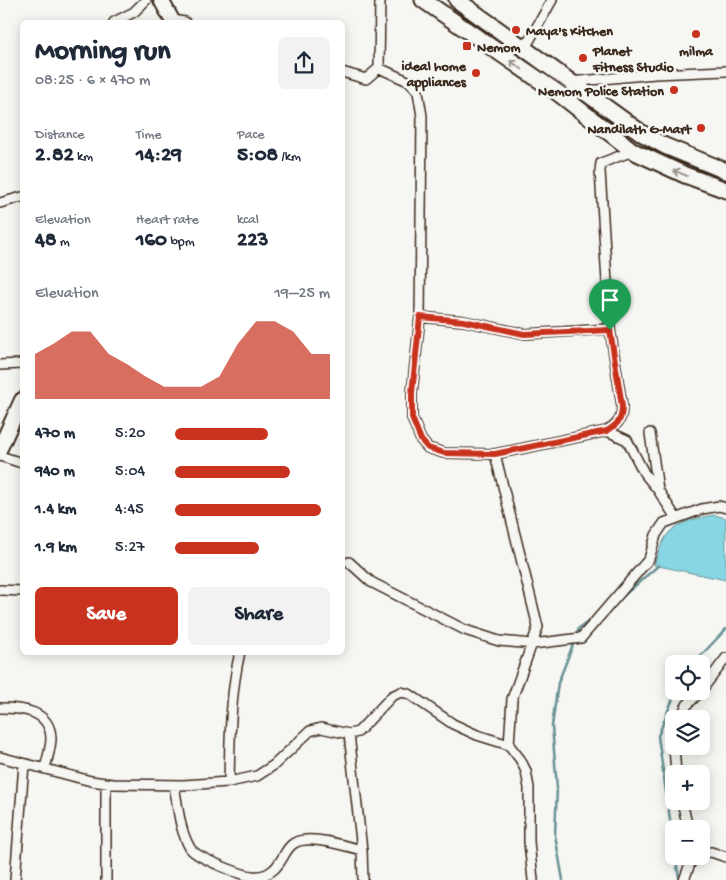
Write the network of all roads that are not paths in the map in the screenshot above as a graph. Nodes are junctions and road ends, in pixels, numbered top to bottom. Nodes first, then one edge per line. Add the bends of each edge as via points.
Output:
1 (146, 0) edge
2 (161, 0) edge
3 (380, 0) edge
4 (423, 0) edge
5 (457, 0) edge
6 (552, 0) edge
7 (118, 20) edge
8 (176, 20) edge
9 (525, 48) junction
10 (379, 68) junction
11 (726, 71) edge
12 (345, 73) edge
13 (570, 82) junction
14 (558, 93) junction
15 (633, 151) junction
16 (726, 170) edge
17 (726, 190) edge
18 (20, 198) edge
19 (0, 203) edge
20 (420, 317) junction
21 (610, 330) junction
22 (20, 364) edge
23 (0, 365) edge
24 (20, 404) edge
25 (607, 431) junction
26 (650, 433) dead end
27 (0, 448) edge
28 (495, 454) junction
29 (0, 456) edge
30 (20, 462) edge
31 (658, 490) junction
32 (726, 508) edge
33 (676, 518) junction
34 (349, 562) dead end
35 (0, 590) edge
36 (20, 591) edge
37 (533, 644) junction
38 (239, 655) edge
39 (724, 663) edge
40 (710, 680) edge
41 (691, 700) edge
42 (0, 708) edge
43 (684, 710) edge
44 (349, 734) junction
45 (509, 745) junction
46 (0, 757) edge
47 (24, 764) junction
48 (46, 769) junction
49 (229, 782) junction
50 (106, 783) junction
51 (174, 785) junction
52 (362, 850) junction
53 (710, 852) edge
54 (726, 857) edge
55 (692, 865) edge
56 (15, 880) edge
57 (106, 880) edge
58 (363, 880) edge
59 (533, 880) edge
60 (684, 880) edge

1 - 7 street via 134,12
2 - 8 street
3 - 10 street
14 -> 4 main road
5 - 9 main road
6 - 9 street
9 - 13 main road
10 - 12 street via 366,79
10 - 20 street via 410,82 418,92 422,116
11 - 13 street
13 - 14 main road
13 - 16 main road via 643,134
14 - 15 main road
17 -> 15 main road
15 - 21 street via 601,163
18 - 19 street
20 - 21 street via 464,321 524,334
20 - 28 street via 412,418 421,440 428,448 444,453
21 - 25 street via 622,417
22 - 23 street
24 - 27 street
25 - 28 street
25 - 31 street via 627,440 644,473
26 - 31 street
28 - 37 street via 538,627
29 - 30 street
31 - 33 street
32 - 33 street via 702,509
33 - 37 street via 664,523 656,535 649,559 580,638
34 - 37 street via 371,582 465,630 499,641
35 - 36 street
37 - 45 street via 512,699
38 - 49 street via 231,702
39 - 40 street
41 - 43 street
42 - 48 street via 22,709 43,718 51,737
44 - 45 street via 358,732 392,696 401,692 453,724
44 - 49 street via 321,728 310,731 274,765 257,776
44 - 52 street
45 - 59 street via 526,771
46 - 47 street
47 - 48 street
47 - 56 street
48 - 50 street
49 - 51 street
50 - 51 street
50 - 57 street
51 - 52 street via 183,834 191,850 251,876 263,876 274,870 293,843 305,840
52 - 58 street
53 - 54 street
55 - 60 street

